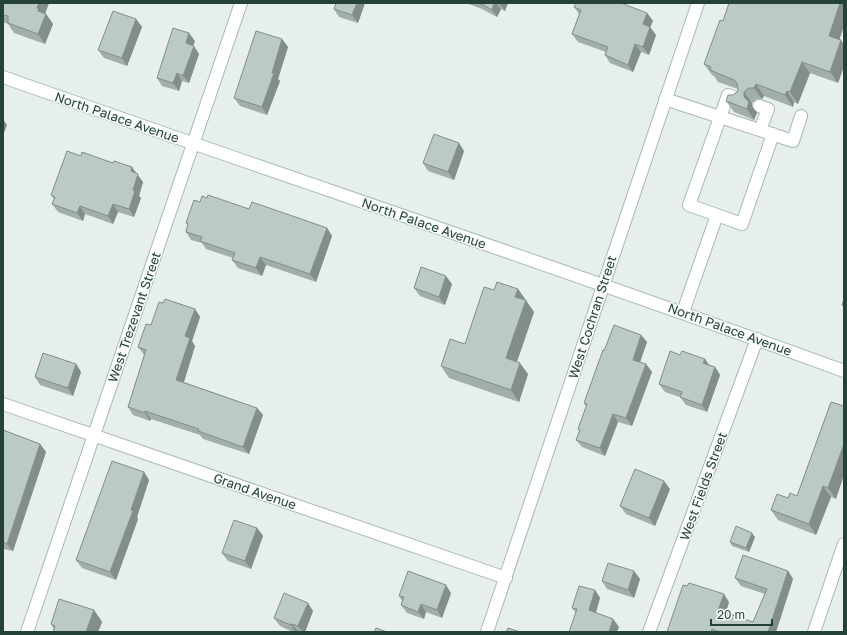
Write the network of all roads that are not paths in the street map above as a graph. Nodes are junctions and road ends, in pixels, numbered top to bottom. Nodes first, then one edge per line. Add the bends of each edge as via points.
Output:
1 (241, 3) edge
2 (698, 3) edge
3 (3, 77) edge
4 (666, 99) junction
5 (739, 99) edge
6 (760, 106) dead end
7 (720, 116) junction
8 (801, 116) dead end
9 (760, 130) junction
10 (773, 134) junction
11 (193, 144) junction
12 (717, 215) junction
13 (603, 284) junction
14 (683, 312) junction
15 (757, 339) junction
16 (844, 370) edge
17 (3, 404) edge
18 (94, 435) junction
19 (844, 544) edge
20 (506, 578) junction
21 (27, 632) edge
22 (487, 632) edge
23 (649, 632) edge
24 (814, 632) edge

1 - 11 street, West Trezevant Street
2 - 4 street, West Cochran Street
3 - 11 street, North Palace Avenue
4 - 7 street
4 - 13 street, West Cochran Street
5 - 7 street via 728,95
6 - 9 street via 768,110
7 - 9 street
7 - 12 street via 689,205
8 - 10 street via 793,141
9 - 10 street
10 - 12 street via 742,224
11 - 13 street, North Palace Avenue
11 - 18 street, West Trezevant Street
12 - 14 street
13 - 14 street, North Palace Avenue
13 - 20 street, West Cochran Street
14 - 15 street, North Palace Avenue
15 - 16 street, North Palace Avenue
15 - 23 street, West Fields Street
17 - 18 street, Grand Avenue
18 - 20 street, Grand Avenue
18 - 21 street, West Trezevant Street
19 - 24 street
20 - 22 street, West Cochran Street

